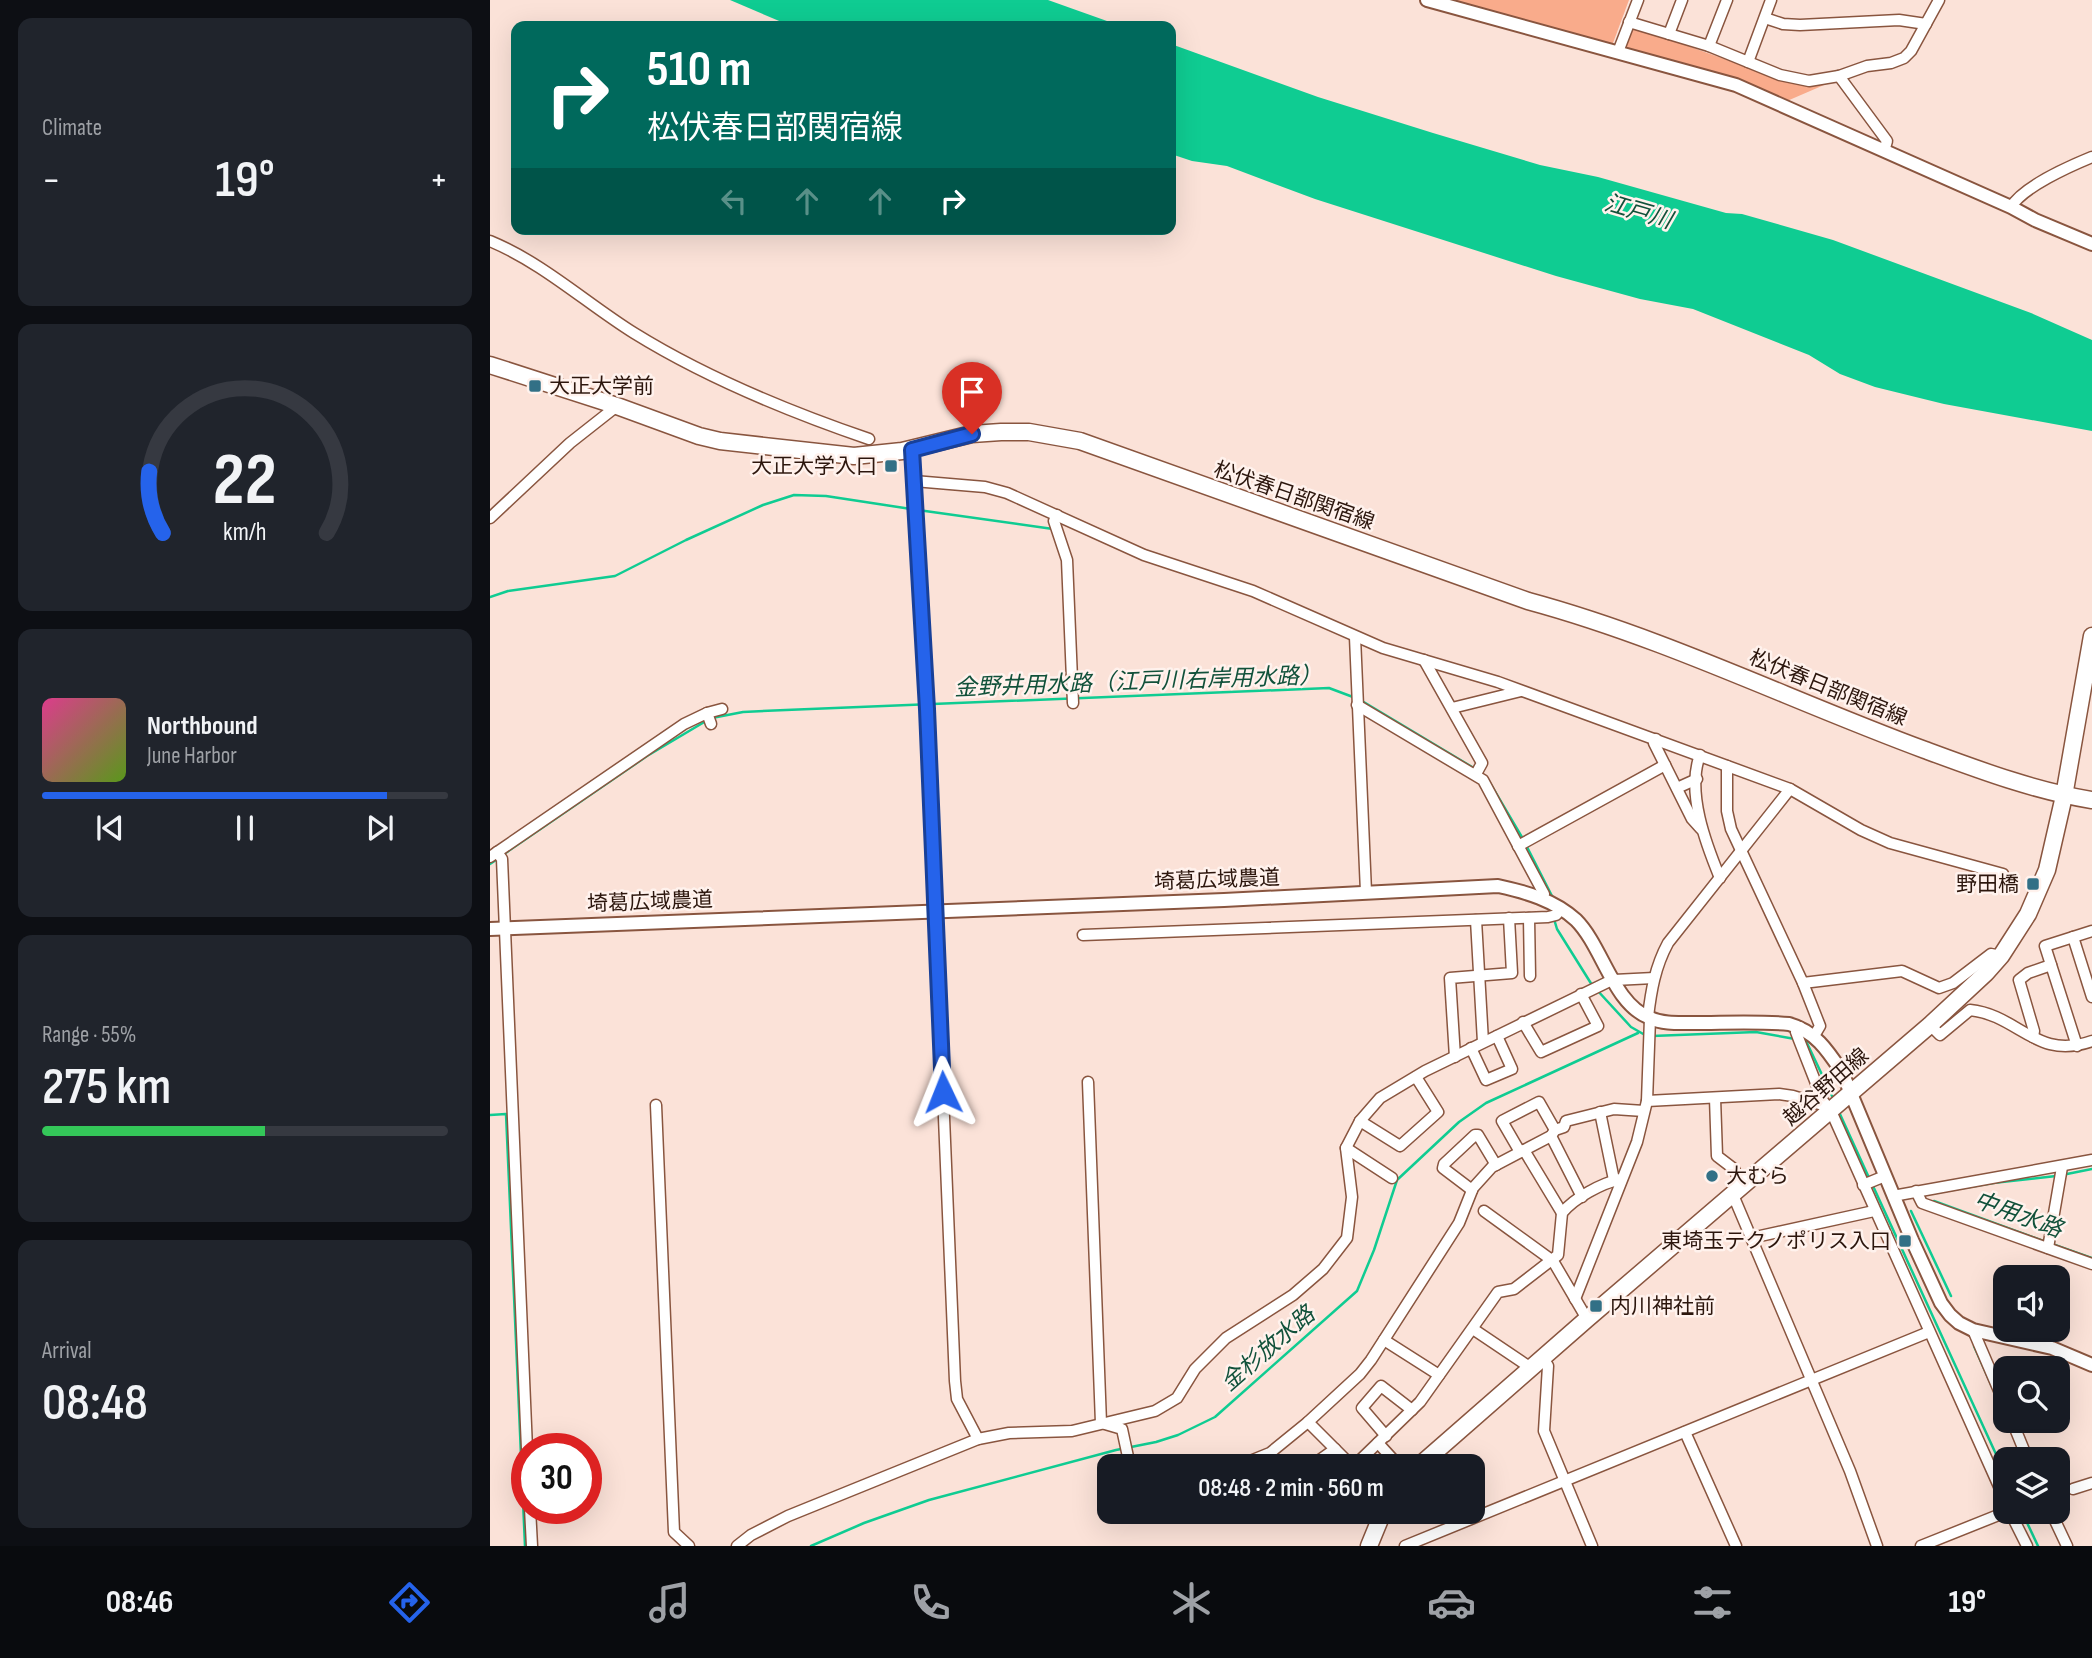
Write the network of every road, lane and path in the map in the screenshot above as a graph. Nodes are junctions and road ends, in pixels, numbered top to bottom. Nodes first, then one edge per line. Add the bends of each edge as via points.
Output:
1 (1427, 0) edge
2 (1637, 0) edge
3 (1682, 0) edge
4 (1727, 0) edge
5 (1772, 0) edge
6 (1939, 0) edge
7 (1765, 18) junction
8 (1629, 22) junction
9 (1926, 24) junction
10 (1669, 34) junction
11 (1709, 46) junction
12 (1618, 52) junction
13 (1748, 62) junction
14 (1839, 76) junction
15 (1884, 152) junction
16 (2092, 157) edge
17 (2011, 207) junction
18 (490, 241) edge
19 (2092, 244) edge
20 (490, 365) edge
21 (617, 406) junction
22 (869, 439) dead end
23 (912, 450) junction
24 (914, 481) junction
25 (1057, 515) junction
26 (490, 518) edge
27 (2092, 636) edge
28 (1355, 637) junction
29 (1424, 660) junction
30 (1521, 691) junction
31 (1073, 700) dead end
32 (1357, 704) junction
33 (1452, 708) junction
34 (722, 709) dead end
35 (707, 713) junction
36 (710, 724) dead end
37 (1656, 739) junction
38 (1700, 755) junction
39 (1665, 765) junction
40 (1727, 766) junction
41 (1477, 771) junction
42 (1697, 779) junction
43 (1677, 788) junction
44 (1790, 789) junction
45 (2065, 790) junction
46 (2092, 800) edge
47 (1702, 830) junction
48 (1522, 843) junction
49 (1741, 851) junction
50 (496, 856) edge
51 (2003, 874) dead end
52 (1720, 878) junction
53 (1366, 892) junction
54 (1542, 899) junction
55 (936, 910) junction
56 (1555, 914) junction
57 (1529, 918) junction
58 (1509, 919) junction
59 (1476, 920) junction
60 (505, 928) junction
61 (490, 929) edge
62 (2092, 931) edge
63 (1083, 935) dead end
64 (2073, 937) junction
65 (2001, 956) junction
66 (2052, 965) junction
67 (1479, 976) junction
68 (1530, 976) dead end
69 (1654, 978) junction
70 (1614, 979) junction
71 (1803, 983) junction
72 (1581, 994) junction
73 (2092, 998) edge
74 (1524, 1022) junction
75 (1930, 1025) junction
76 (1649, 1026) junction
77 (1800, 1027) junction
78 (1497, 1036) junction
79 (1814, 1036) junction
80 (2033, 1037) junction
81 (2092, 1041) edge
82 (1483, 1042) junction
83 (2077, 1046) junction
84 (1471, 1048) junction
85 (1455, 1056) junction
86 (1416, 1077) junction
87 (1088, 1082) dead end
88 (1852, 1093) junction
89 (1715, 1097) junction
90 (656, 1105) dead end
91 (1646, 1106) junction
92 (1828, 1109) junction
93 (1600, 1112) junction
94 (1360, 1121) junction
95 (1553, 1133) junction
96 (1346, 1148) junction
97 (1522, 1151) junction
98 (2092, 1160) edge
99 (1496, 1165) junction
100 (2062, 1167) junction
101 (1882, 1177) junction
102 (1392, 1178) dead end
103 (1618, 1179) junction
104 (1865, 1184) junction
105 (1472, 1190) junction
106 (1737, 1191) junction
107 (1916, 1191) junction
108 (1582, 1196) junction
109 (1893, 1196) junction
110 (1874, 1211) junction
111 (1484, 1212) dead end
112 (1562, 1213) junction
113 (1751, 1238) junction
114 (2048, 1248) junction
115 (1553, 1261) junction
116 (2092, 1264) edge
117 (1575, 1299) junction
118 (1587, 1319) junction
119 (1473, 1329) junction
120 (1973, 1330) junction
121 (1929, 1332) junction
122 (1384, 1340) junction
123 (1537, 1363) junction
124 (2092, 1364) edge
125 (1439, 1376) junction
126 (1993, 1377) edge
127 (1810, 1379) junction
128 (1412, 1410) junction
129 (1308, 1422) junction
130 (1101, 1423) junction
131 (1685, 1432) junction
132 (526, 1433) edge
133 (1386, 1436) junction
134 (978, 1440) junction
135 (1378, 1443) junction
136 (1335, 1449) junction
137 (1127, 1454) edge
138 (1268, 1454) edge
139 (1328, 1454) edge
140 (1340, 1454) edge
141 (1366, 1454) edge
142 (1388, 1454) edge
143 (1433, 1454) edge
144 (1993, 1473) edge
145 (1565, 1482) junction
146 (2092, 1483) edge
147 (2073, 1489) dead end
148 (1993, 1518) edge
149 (531, 1524) edge
150 (1378, 1524) edge
151 (2015, 1524) edge
152 (2057, 1524) edge
153 (532, 1546) edge
154 (690, 1546) edge
155 (737, 1546) edge
156 (1369, 1546) edge
157 (1405, 1546) edge
158 (1592, 1546) edge
159 (1736, 1546) edge
160 (1877, 1546) edge
161 (1922, 1546) edge
162 (2027, 1546) edge
163 (2067, 1546) edge

1 - 12 street
2 - 8 street
3 - 10 street
4 - 11 street
5 - 7 street
6 - 9 street
7 - 9 street via 1800,25 1899,20
7 - 13 street
8 - 10 street
8 - 12 street
9 - 14 street via 1904,58
10 - 11 street
11 - 13 street
12 - 15 street via 1736,85
13 - 14 street via 1792,79
14 - 15 street via 1887,141
15 - 17 street
16 - 17 street via 2061,170
17 - 19 street
18 - 22 street via 554,276 607,315 685,362
20 - 21 main road, 松伏春日部関宿線
21 - 23 main road, 松伏春日部関宿線 via 719,441 854,456
21 - 26 street
23 - 24 street
23 - 45 main road, 松伏春日部関宿線 via 972,434 1001,432 1080,441 1528,601 1654,640 1994,774
24 - 25 street via 985,487
24 - 55 street
25 - 28 street via 1144,555 1253,591
25 - 31 street via 1054,521 1066,560
27 - 45 main road, 越谷野田線
28 - 29 street
28 - 32 street
29 - 30 street
29 - 33 street
30 - 33 street
30 - 37 street
32 - 41 street
32 - 53 street
33 - 41 street via 1482,763
34 - 35 street
35 - 36 street
35 - 50 street via 684,724
37 - 38 street
37 - 39 street
38 - 40 street
38 - 42 street
39 - 43 street
39 - 48 street
40 - 44 street
40 - 49 street via 1727,811
41 - 48 street
42 - 43 street
42 - 47 street
43 - 47 street
44 - 49 street
44 - 51 street via 1890,843
45 - 46 main road, 松伏春日部関宿線
45 - 65 main road, 越谷野田線 via 2039,891
47 - 52 street
48 - 54 street via 1544,894
49 - 52 street
49 - 71 street
50 - 60 street
52 - 69 street via 1668,943
53 - 54 street, 埼葛広域農道 via 1498,886
53 - 55 street, 埼葛広域農道
54 - 56 street, 埼葛広域農道
55 - 60 street, 埼葛広域農道
55 - 134 street via 955,1381 957,1399
56 - 57 street
56 - 70 street, 埼葛広域農道 via 1576,920
57 - 58 street
57 - 68 street
58 - 59 street
58 - 67 street via 1512,973
59 - 63 street
59 - 67 street
60 - 61 street, 埼葛広域農道
60 - 132 street
62 - 64 street
64 - 66 street via 2045,946
64 - 73 street
65 - 71 street via 1991,954 1939,988 1902,971
65 - 75 main road, 越谷野田線
66 - 80 street via 2019,980
66 - 83 street
67 - 82 street
67 - 85 street via 1450,978
69 - 70 street
69 - 76 street
70 - 72 street
70 - 76 street, 埼葛広域農道
71 - 79 street via 1820,1026
72 - 74 street
72 - 74 street via 1598,1027 1541,1052
74 - 78 street
75 - 80 street via 1940,1035 1970,1010 1988,1012
75 - 88 main road, 越谷野田線
76 - 77 street via 1782,1023
76 - 91 street
77 - 79 street
77 - 92 street via 1798,1040
78 - 82 street
78 - 84 street via 1512,1069 1486,1080
79 - 88 street via 1832,1056
80 - 83 street via 2063,1048
81 - 83 street
82 - 84 street
84 - 85 street
85 - 86 street
86 - 94 street via 1380,1098
86 - 94 street via 1438,1112 1400,1146
87 - 130 street
88 - 92 main road, 越谷野田線
88 - 101 street
89 - 91 street
89 - 92 street via 1779,1094
89 - 106 street via 1717,1156 1734,1169
90 - 154 street via 674,1532
91 - 93 street
91 - 103 street via 1637,1142
92 - 104 street
92 - 106 main road, 越谷野田線
93 - 95 street via 1566,1121
93 - 103 street
94 - 96 street
95 - 97 street
95 - 97 street via 1539,1102 1503,1121
95 - 108 street
96 - 102 street
96 - 130 street via 1352,1197 1347,1238 1323,1269 1293,1295 1226,1338 1195,1369 1177,1398 1155,1411
97 - 99 street
97 - 112 street
98 - 100 street
99 - 105 street
99 - 105 street via 1478,1135 1444,1164 1443,1168
100 - 107 street
100 - 114 street
101 - 104 street
101 - 109 street
103 - 108 street
103 - 117 street
104 - 110 street
105 - 122 street via 1460,1223
106 - 113 street
106 - 118 main road, 越谷野田線
107 - 109 street
107 - 114 street via 1922,1202
108 - 112 street
109 - 120 street via 1941,1303 1959,1323
110 - 113 street
110 - 121 street
111 - 115 street
112 - 115 street via 1558,1255
113 - 127 street
114 - 116 street
115 - 117 street
115 - 119 street via 1514,1289 1498,1292
117 - 118 street
118 - 123 main road, 越谷野田線
119 - 123 street
119 - 125 street
120 - 124 street via 2052,1348
120 - 126 street
121 - 127 street
121 - 144 street
122 - 125 street
122 - 129 street via 1360,1374
123 - 143 main road, 越谷野田線
123 - 145 street via 1548,1366 1544,1431
125 - 128 street
127 - 131 street
127 - 160 street
128 - 133 street
128 - 133 street via 1381,1386 1362,1408
129 - 136 street
129 - 138 street
130 - 134 street
130 - 137 street via 1122,1429
131 - 145 street
131 - 159 street
133 - 135 street
134 - 155 street via 788,1516
135 - 141 street
135 - 142 street
136 - 139 street
136 - 140 street
145 - 157 street
145 - 158 street
146 - 147 street
148 - 161 street
149 - 153 street
150 - 156 main road
151 - 162 street
152 - 163 street

